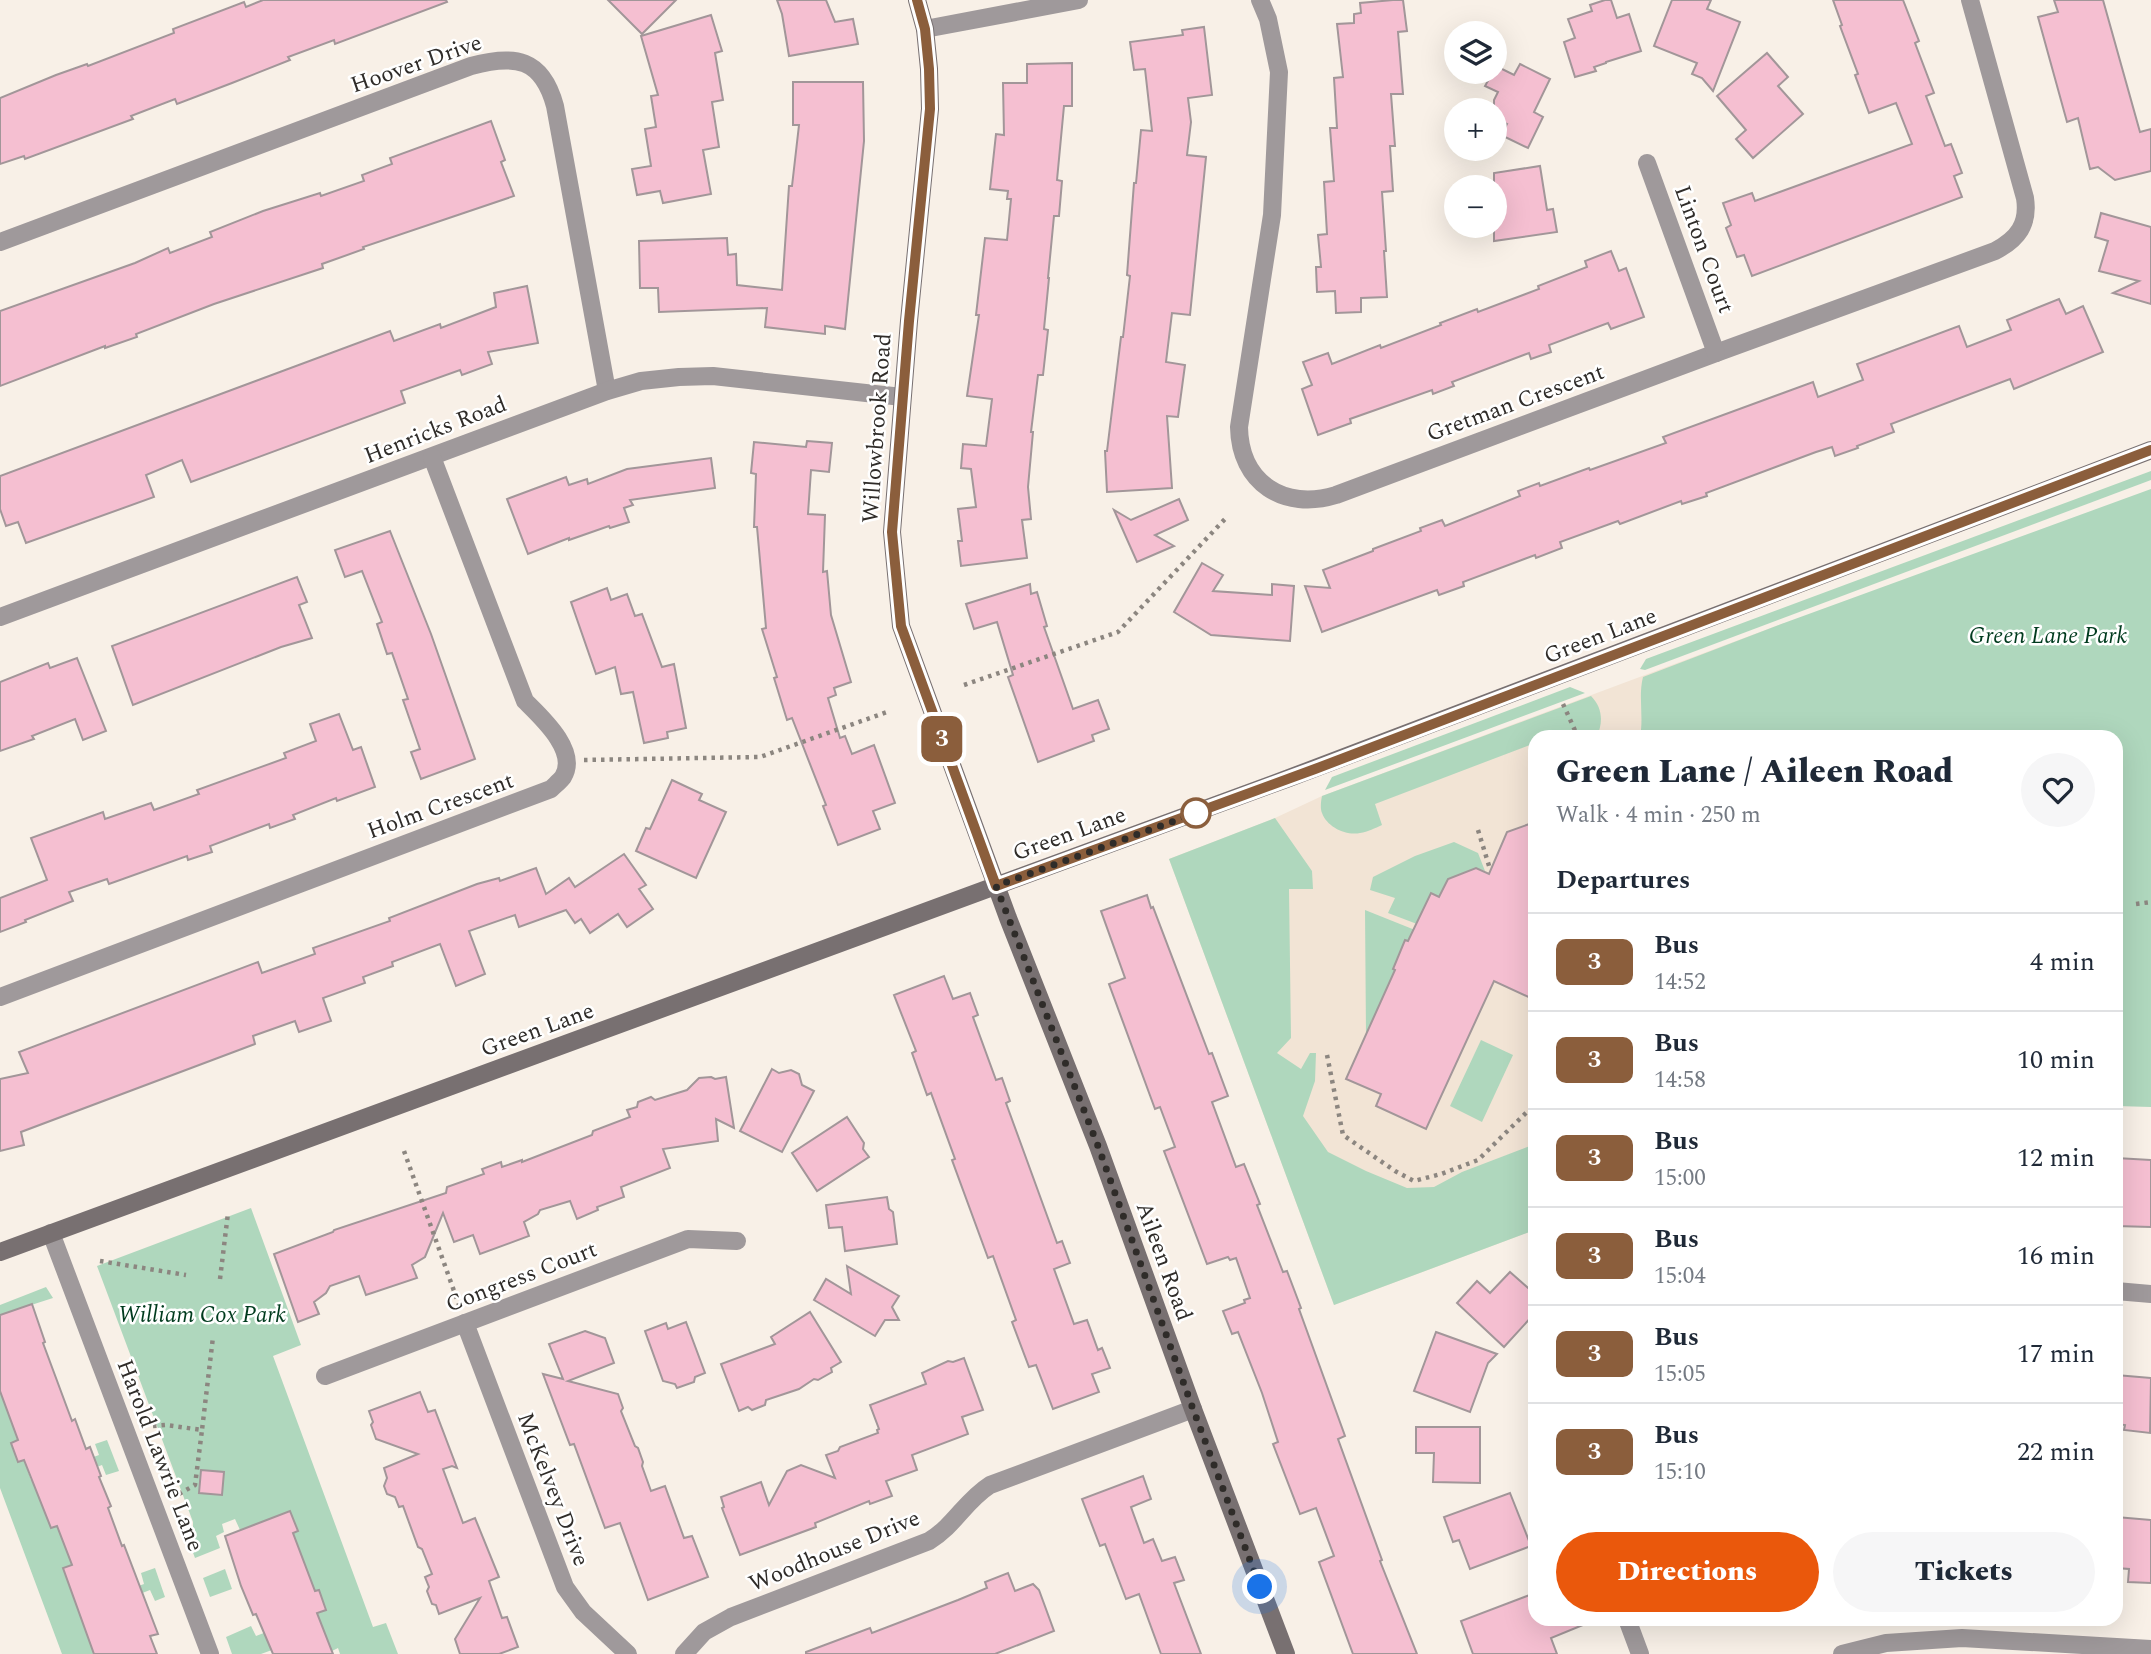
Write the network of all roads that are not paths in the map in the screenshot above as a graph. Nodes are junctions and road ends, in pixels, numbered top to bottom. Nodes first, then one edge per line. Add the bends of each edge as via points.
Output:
1 (917, 0) edge
2 (1079, 0) edge
3 (1260, 0) edge
4 (1970, 0) edge
5 (925, 29) junction
6 (1647, 163) dead end
7 (0, 242) edge
8 (1716, 353) junction
9 (607, 391) junction
10 (902, 397) junction
11 (2151, 450) edge
12 (432, 457) junction
13 (0, 617) edge
14 (996, 886) junction
15 (0, 997) edge
16 (51, 1233) junction
17 (737, 1241) dead end
18 (0, 1252) edge
19 (2123, 1292) edge
20 (2151, 1294) edge
21 (466, 1323) junction
22 (325, 1376) dead end
23 (1193, 1409) junction
24 (1630, 1626) edge
25 (2151, 1650) edge
26 (2119, 1651) edge
27 (210, 1654) edge
28 (628, 1654) edge
29 (684, 1654) edge
30 (1286, 1654) edge
31 (1640, 1654) edge
32 (1842, 1654) edge

1 - 5 street, Willowbrook Road
2 - 5 street
3 - 8 street, Gretman Crescent via 1279,72 1272,215 1239,439 1246,463 1262,484 1286,497 1324,499
4 - 8 street, Gretman Crescent via 2025,198 2025,218 2016,238 1995,251
5 - 10 street, Willowbrook Road via 928,135
6 - 8 street, Linton Court
7 - 9 street, Hoover Drive via 471,66 518,60 533,67 551,89
9 - 10 street, Henricks Road via 641,381 713,376
9 - 12 street, Henricks Road
10 - 14 street, Willowbrook Road via 892,532 901,626
11 - 14 street, Green Lane
12 - 13 street, Henricks Road
12 - 15 street, Holm Crescent via 525,701 562,744 565,775 551,789
14 - 16 street, Green Lane
14 - 23 street, Aileen Road via 1098,1146
16 - 18 street, Green Lane
16 - 27 street, Harold Lawrie Lane
17 - 21 street, Congress Court via 688,1239
19 - 20 street
21 - 22 street, Congress Court
21 - 28 street, McKelvey Drive via 565,1587 583,1612
23 - 29 street, Woodhouse Drive via 990,1485 952,1525 929,1541 718,1623
23 - 30 street, Aileen Road
24 - 31 street
25 - 26 street
26 - 32 street via 1962,1638 1886,1643

